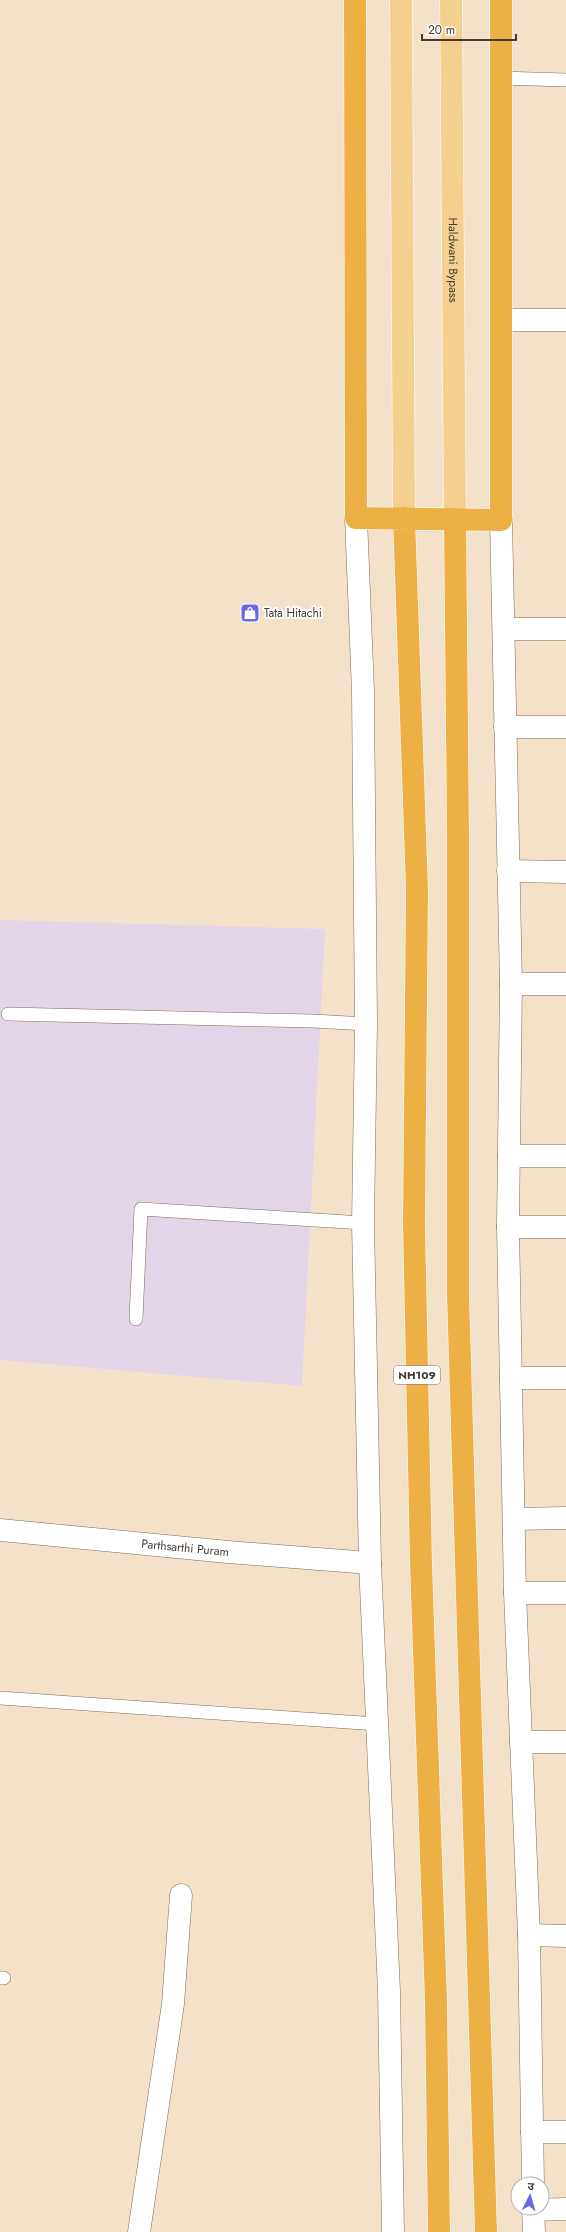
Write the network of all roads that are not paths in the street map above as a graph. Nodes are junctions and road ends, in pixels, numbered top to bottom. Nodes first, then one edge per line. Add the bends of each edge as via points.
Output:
1 (355, 0) edge
2 (401, 0) edge
3 (451, 0) edge
4 (501, 0) edge
5 (499, 78) junction
6 (566, 80) edge
7 (502, 320) junction
8 (566, 320) edge
9 (356, 518) junction
10 (404, 518) junction
11 (455, 519) junction
12 (501, 520) junction
13 (504, 629) junction
14 (566, 629) edge
15 (505, 727) junction
16 (566, 727) edge
17 (508, 872) junction
18 (566, 872) edge
19 (511, 984) junction
20 (566, 984) edge
21 (8, 1014) dead end
22 (366, 1024) junction
23 (509, 1156) junction
24 (566, 1156) edge
25 (363, 1223) junction
26 (508, 1227) junction
27 (566, 1227) edge
28 (136, 1319) dead end
29 (511, 1378) junction
30 (566, 1378) edge
31 (566, 1518) edge
32 (515, 1519) junction
33 (0, 1530) edge
34 (370, 1563) junction
35 (515, 1592) junction
36 (566, 1593) edge
37 (0, 1698) edge
38 (378, 1724) junction
39 (521, 1742) junction
40 (566, 1742) edge
41 (181, 1895) dead end
42 (529, 1935) junction
43 (566, 1936) edge
44 (532, 2132) junction
45 (566, 2132) edge
46 (533, 2176) edge
47 (550, 2210) edge
48 (563, 2211) edge
49 (533, 2216) edge
50 (139, 2232) edge
51 (393, 2232) edge
52 (439, 2232) edge
53 (486, 2232) edge
54 (534, 2232) edge

1 - 9 highway
2 - 10 main road
3 - 11 main road, Haldwani Bypass
4 - 5 highway
5 - 6 lane
5 - 7 highway
7 - 8 street
7 - 12 highway
9 - 10 highway
9 - 22 street via 363,692
10 - 11 highway
10 - 52 highway, NH109 via 417,889 414,1231 436,2002
11 - 12 highway
11 - 53 highway via 458,1295
12 - 13 street
13 - 14 street
13 - 15 street
15 - 16 street
15 - 17 street
17 - 18 street
17 - 19 street
19 - 20 street
19 - 23 street
21 - 22 lane
22 - 25 street
23 - 24 street
23 - 26 street
25 - 28 lane via 141,1209
25 - 34 street
26 - 27 street
26 - 29 street
29 - 30 street
29 - 32 street
31 - 32 street
32 - 35 street
33 - 34 street, Parthsarthi Puram
34 - 38 street
35 - 36 street
35 - 39 street
37 - 38 lane
38 - 51 street via 389,1991
39 - 40 street
39 - 42 street
41 - 50 street via 173,2004
42 - 43 street
42 - 44 street
44 - 45 street
44 - 46 street
47 - 48 street
49 - 54 street

